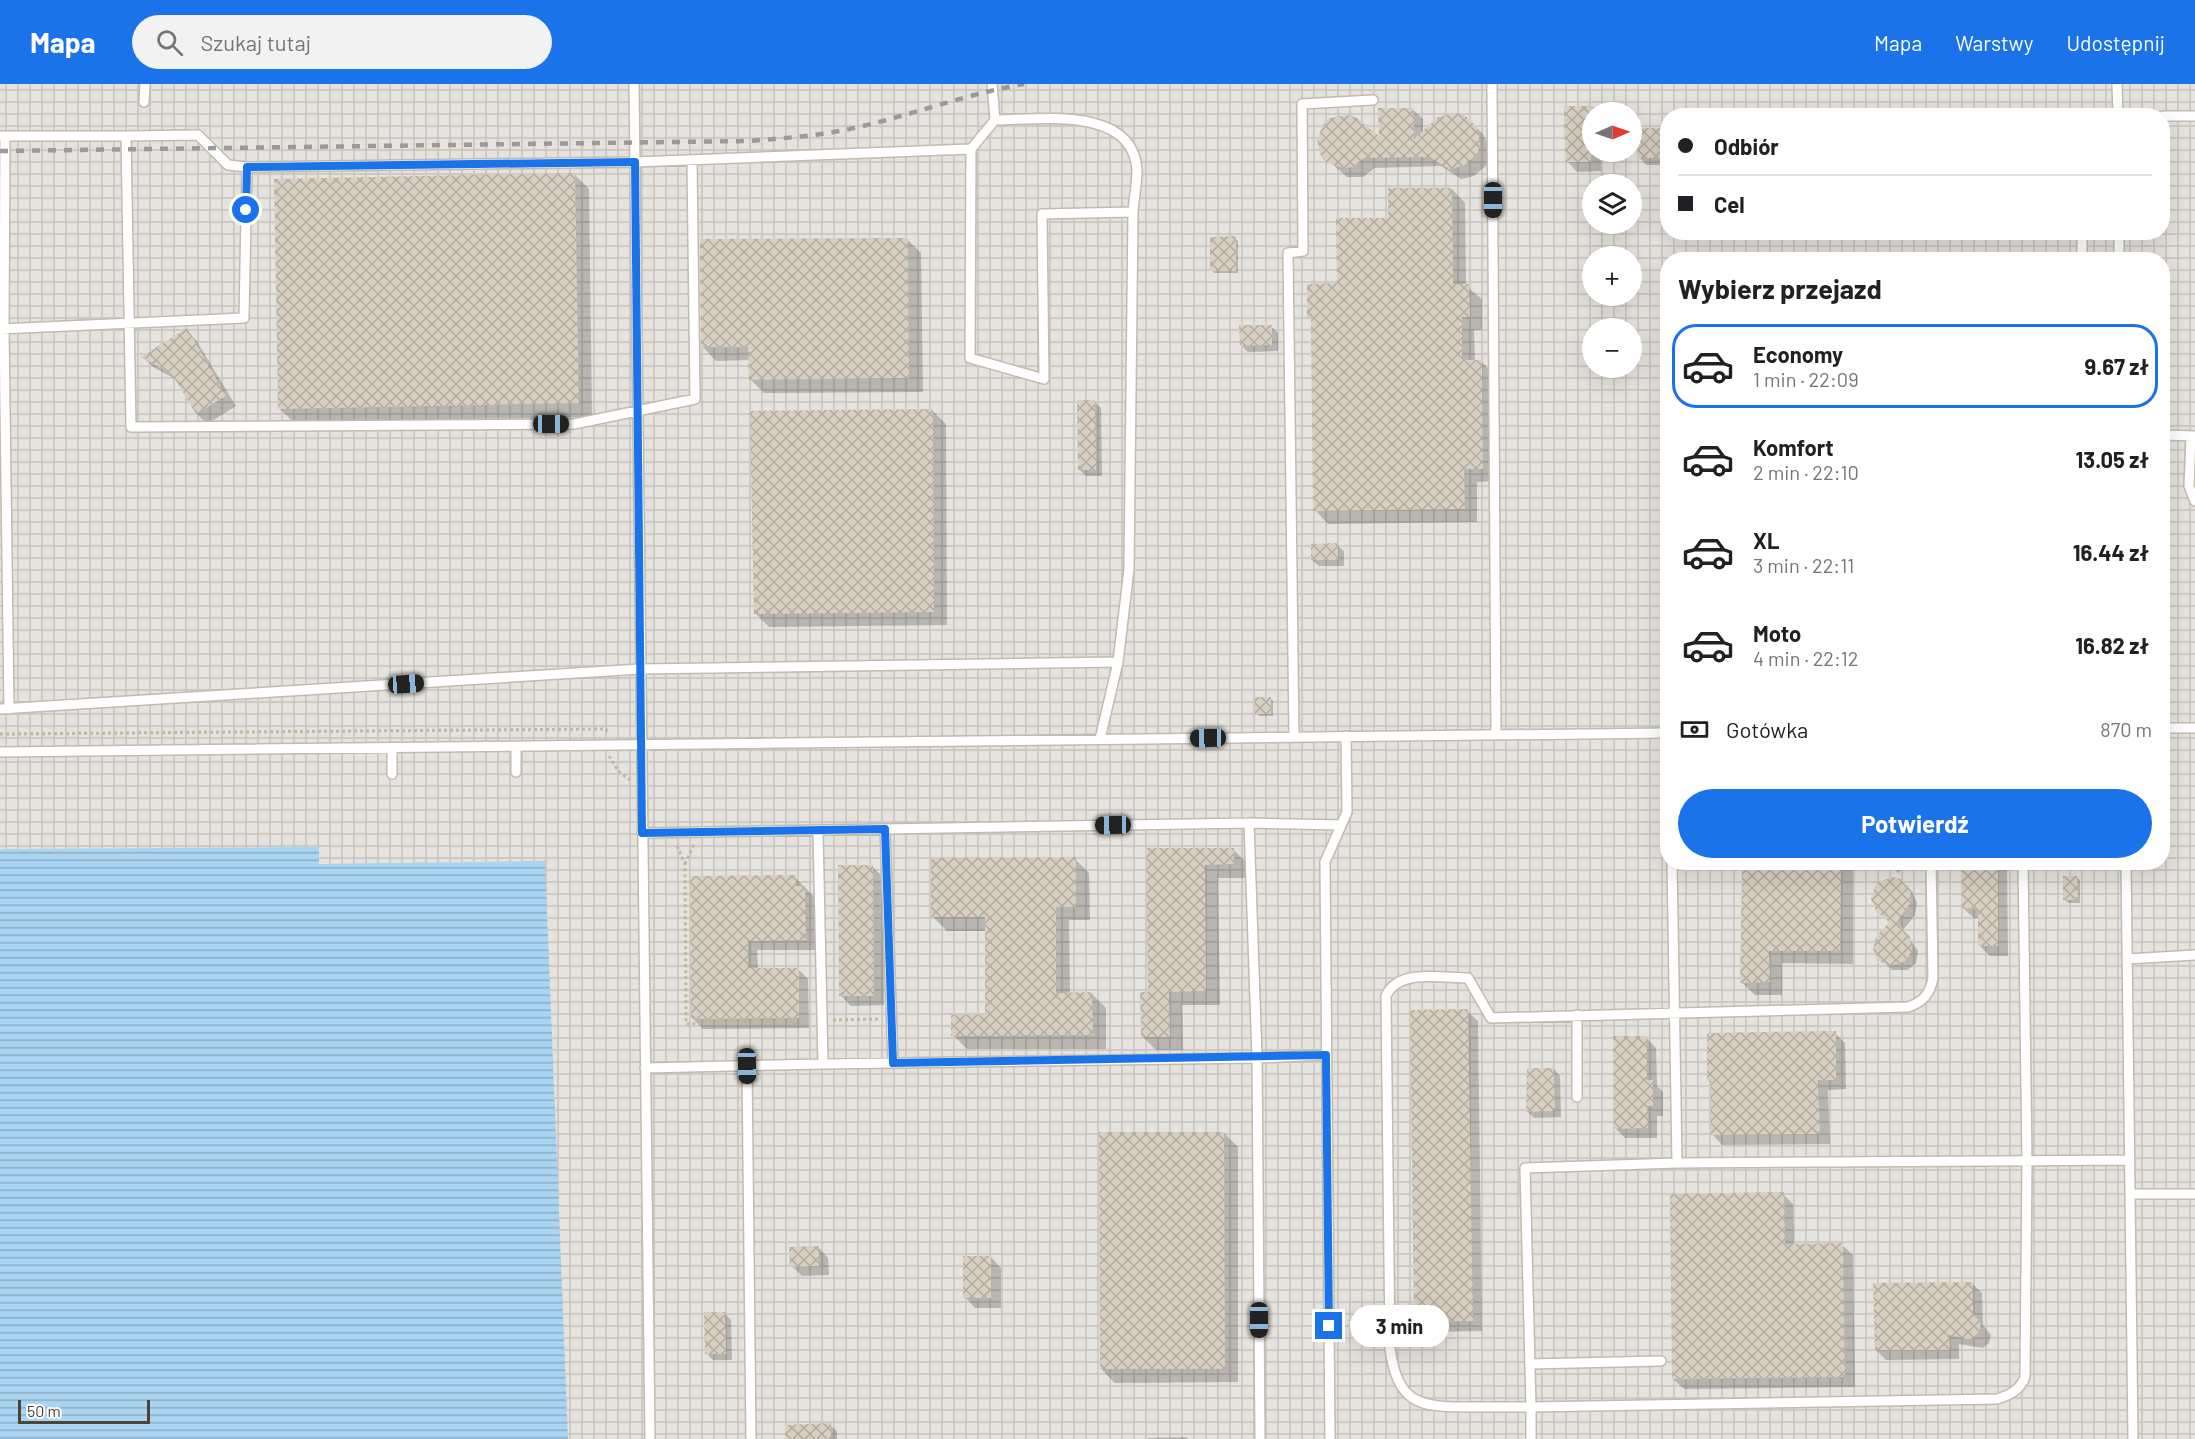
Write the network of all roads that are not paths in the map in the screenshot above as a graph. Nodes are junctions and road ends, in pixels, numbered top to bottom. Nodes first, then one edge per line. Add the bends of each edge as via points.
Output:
1 (145, 84) edge
2 (634, 84) edge
3 (992, 84) edge
4 (1492, 84) edge
5 (2117, 84) edge
6 (1373, 100) dead end
7 (144, 102) dead end
8 (2118, 108) edge
9 (2170, 116) edge
10 (2195, 116) edge
11 (996, 120) junction
12 (2, 136) edge
13 (126, 136) junction
14 (971, 149) junction
15 (692, 160) junction
16 (635, 162) junction
17 (247, 167) junction
18 (1133, 212) junction
19 (127, 323) junction
20 (2, 329) edge
21 (637, 410) junction
22 (2170, 435) edge
23 (2193, 436) edge
24 (2195, 501) edge
25 (1118, 662) junction
26 (640, 669) junction
27 (4, 709) edge
28 (2170, 728) edge
29 (2195, 728) edge
30 (1660, 733) edge
31 (1496, 735) junction
32 (1346, 736) junction
33 (1294, 737) junction
34 (1100, 739) junction
35 (641, 745) junction
36 (516, 747) junction
37 (392, 748) junction
38 (0, 752) edge
39 (516, 772) dead end
40 (392, 774) dead end
41 (1249, 823) junction
42 (1341, 825) junction
43 (885, 829) junction
44 (818, 830) junction
45 (642, 833) junction
46 (1672, 870) edge
47 (1930, 870) edge
48 (2023, 870) edge
49 (2126, 870) edge
50 (2195, 955) edge
51 (2127, 959) junction
52 (1674, 1012) junction
53 (1577, 1015) junction
54 (1326, 1055) junction
55 (1257, 1058) junction
56 (893, 1063) junction
57 (823, 1064) junction
58 (747, 1066) junction
59 (645, 1068) junction
60 (1577, 1097) dead end
61 (2130, 1160) junction
62 (2027, 1162) junction
63 (1677, 1163) junction
64 (2130, 1194) junction
65 (2195, 1194) edge
66 (1661, 1361) dead end
67 (1530, 1364) junction
68 (1531, 1407) junction
69 (650, 1439) edge
70 (751, 1439) edge
71 (1260, 1439) edge
72 (1330, 1439) edge
73 (1531, 1439) edge
74 (2133, 1439) edge

1 - 7 lane
2 - 16 lane
3 - 11 lane
4 - 31 lane
5 - 8 lane
6 - 33 lane via 1302,104 1303,251 1288,253
9 - 10 lane
11 - 14 lane
11 - 18 lane via 1086,121 1105,125 1119,134 1131,148 1137,169
12 - 13 lane
12 - 20 lane
13 - 17 lane via 198,135 228,165
13 - 19 lane
14 - 15 lane
14 - 18 lane via 970,358 1044,379 1042,214
15 - 16 lane
15 - 21 lane via 695,399
16 - 17 lane
16 - 21 lane
17 - 19 lane via 244,318
18 - 25 lane via 1129,569
19 - 20 lane
19 - 21 lane via 131,427 574,424
20 - 27 lane
21 - 26 lane
22 - 23 lane
23 - 24 lane via 2189,486
25 - 26 lane
25 - 34 lane
26 - 27 lane
26 - 35 lane
28 - 29 lane
30 - 31 lane
31 - 32 lane
32 - 33 lane
32 - 42 lane via 1347,812
33 - 34 lane
34 - 35 lane
35 - 36 lane
35 - 45 lane
36 - 37 lane
36 - 39 lane
37 - 38 lane
37 - 40 lane
41 - 42 lane
41 - 43 lane
41 - 55 lane
42 - 54 lane via 1325,862
43 - 44 lane
43 - 56 lane
44 - 45 lane
44 - 57 lane
45 - 59 lane
46 - 52 lane
47 - 52 lane via 1934,978 1918,1004
48 - 62 lane
49 - 51 lane
50 - 51 lane
51 - 61 lane
52 - 53 lane
52 - 63 lane
53 - 60 lane
53 - 68 lane via 1491,1018 1468,978 1409,978 1396,983 1386,996 1393,1367 1401,1386 1414,1400 1430,1407
54 - 55 lane
54 - 72 lane
55 - 56 lane
55 - 71 lane
56 - 57 lane
57 - 58 lane
58 - 59 lane
58 - 70 lane
59 - 69 lane
61 - 62 lane
61 - 64 lane
62 - 63 lane
62 - 68 lane via 2025,1377 2022,1386 2007,1396
63 - 67 lane via 1525,1168
64 - 65 lane
64 - 74 lane
66 - 67 lane
67 - 68 lane
68 - 73 lane

